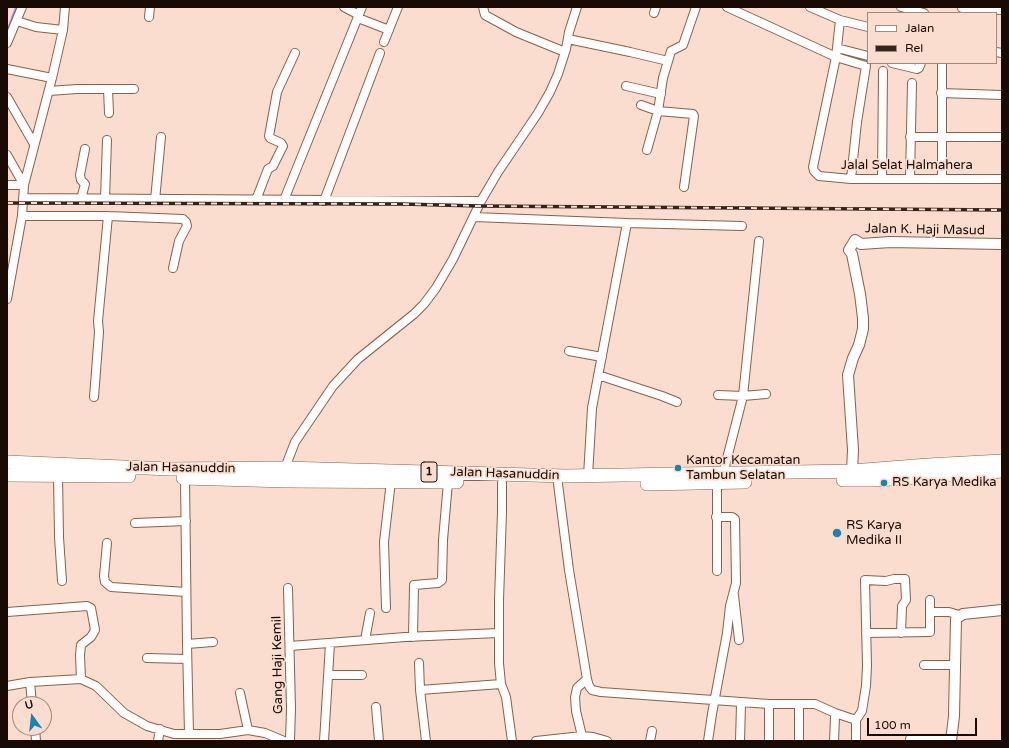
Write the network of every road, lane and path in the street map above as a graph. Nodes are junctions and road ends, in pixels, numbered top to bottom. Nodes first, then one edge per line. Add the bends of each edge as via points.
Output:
1 (22, 7) edge
2 (65, 7) edge
3 (150, 7) edge
4 (344, 7) edge
5 (398, 7) edge
6 (483, 7) edge
7 (577, 7) edge
8 (696, 7) edge
9 (727, 7) edge
10 (810, 7) edge
11 (902, 7) edge
12 (991, 8) edge
13 (961, 9) edge
14 (1002, 10) edge
15 (920, 12) edge
16 (360, 13) edge
17 (149, 17) dead end
18 (840, 20) junction
19 (17, 21) junction
20 (867, 27) edge
21 (62, 30) junction
22 (389, 30) junction
23 (568, 39) junction
24 (384, 42) dead end
25 (7, 43) edge
26 (837, 48) junction
27 (565, 52) junction
28 (295, 53) dead end
29 (380, 53) dead end
30 (867, 56) edge
31 (836, 57) junction
32 (668, 61) junction
33 (896, 64) edge
34 (921, 64) edge
35 (942, 64) edge
36 (7, 69) edge
37 (884, 71) dead end
38 (52, 78) junction
39 (912, 83) dead end
40 (626, 86) dead end
41 (108, 89) junction
42 (134, 89) dead end
43 (49, 91) junction
44 (942, 93) junction
45 (661, 94) junction
46 (1002, 95) edge
47 (7, 97) edge
48 (641, 105) dead end
49 (658, 111) junction
50 (109, 114) dead end
51 (942, 136) junction
52 (161, 137) dead end
53 (910, 137) junction
54 (1002, 137) edge
55 (107, 140) dead end
56 (34, 144) junction
57 (85, 149) dead end
58 (647, 150) dead end
59 (7, 155) edge
60 (851, 179) junction
61 (882, 179) junction
62 (910, 179) junction
63 (942, 179) junction
64 (1002, 179) edge
65 (7, 185) edge
66 (24, 185) junction
67 (684, 187) dead end
68 (23, 198) junction
69 (82, 199) junction
70 (104, 199) junction
71 (155, 200) junction
72 (256, 200) junction
73 (284, 200) junction
74 (324, 201) junction
75 (481, 201) junction
76 (22, 216) junction
77 (108, 216) junction
78 (474, 217) junction
79 (627, 223) junction
80 (742, 226) dead end
81 (759, 241) dead end
82 (1002, 244) edge
83 (173, 268) dead end
84 (7, 299) edge
85 (569, 351) dead end
86 (602, 357) junction
87 (598, 375) junction
88 (766, 394) dead end
89 (718, 395) dead end
90 (743, 396) junction
91 (94, 397) dead end
92 (677, 402) dead end
93 (1002, 461) edge
94 (7, 462) edge
95 (285, 468) junction
96 (1002, 472) edge
97 (7, 475) edge
98 (58, 475) junction
99 (588, 476) junction
100 (849, 476) junction
101 (185, 478) junction
102 (720, 478) junction
103 (391, 481) junction
104 (448, 482) junction
105 (502, 483) junction
106 (558, 484) junction
107 (716, 517) junction
108 (186, 521) junction
109 (135, 523) dead end
110 (108, 542) dead end
111 (717, 571) dead end
112 (62, 581) dead end
113 (288, 588) dead end
114 (186, 592) junction
115 (734, 594) junction
116 (930, 600) dead end
117 (386, 608) dead end
118 (1002, 610) edge
119 (7, 612) edge
120 (930, 612) junction
121 (370, 613) dead end
122 (959, 615) junction
123 (499, 633) junction
124 (866, 633) junction
125 (901, 633) junction
126 (413, 637) junction
127 (365, 640) junction
128 (739, 640) dead end
129 (213, 642) dead end
130 (187, 644) junction
131 (330, 644) junction
132 (290, 646) junction
133 (147, 658) dead end
134 (187, 659) junction
135 (419, 663) dead end
136 (924, 665) dead end
137 (955, 665) junction
138 (328, 675) junction
139 (362, 675) dead end
140 (80, 679) junction
141 (587, 679) junction
142 (30, 682) junction
143 (501, 684) junction
144 (7, 686) edge
145 (420, 690) junction
146 (240, 693) dead end
147 (31, 696) edge
148 (714, 700) junction
149 (741, 705) dead end
150 (376, 706) dead end
151 (769, 707) dead end
152 (799, 708) dead end
153 (835, 717) dead end
154 (856, 720) junction
155 (160, 729) junction
156 (248, 730) junction
157 (652, 731) dead end
158 (189, 734) junction
159 (582, 736) junction
160 (201, 738) edge
161 (910, 739) dead end
162 (951, 740) edge
163 (158, 741) edge
164 (284, 741) edge
165 (290, 741) edge
166 (324, 741) edge
167 (379, 741) edge
168 (426, 741) edge
169 (512, 741) edge
170 (536, 741) edge
171 (606, 741) edge
172 (650, 741) edge
173 (708, 741) edge
174 (740, 741) edge
175 (769, 741) edge
176 (799, 741) edge
177 (834, 741) edge
178 (856, 741) edge

1 - 19 street
2 - 21 street
3 - 17 street
4 - 16 street
5 - 22 street
6 - 27 street via 485,15 516,32
7 - 23 street
8 - 32 street via 683,45 671,51
9 - 31 street
10 - 18 street
11 - 15 street
12 - 13 street
12 - 14 street
16 - 22 street
16 - 73 street
18 - 20 street
18 - 26 street
19 - 21 street via 36,27
19 - 25 street
21 - 38 street
22 - 24 street
23 - 27 street
23 - 32 street
26 - 30 street
26 - 31 street
27 - 75 street via 558,74 538,113
28 - 72 street via 277,92 269,136 282,146 273,166 268,169
29 - 74 street
31 - 60 street via 866,66
31 - 60 street, Jalal Selat Halmahera via 813,167 819,176
32 - 45 street
33 - 34 street via 917,69
35 - 44 street
36 - 38 street
37 - 61 street
38 - 43 street
39 - 53 street
40 - 45 street
41 - 42 street
41 - 43 street
41 - 50 street
43 - 56 street
44 - 46 street
44 - 51 street
45 - 49 street
47 - 56 street
48 - 49 street
49 - 58 street
49 - 67 street via 694,116
51 - 53 street
51 - 54 street
51 - 63 street
52 - 71 street
53 - 62 street
55 - 70 street
56 - 66 street
57 - 69 street via 80,176 85,184
59 - 66 street
60 - 61 street, Jalal Selat Halmahera
61 - 62 street, Jalal Selat Halmahera
62 - 63 street, Jalal Selat Halmahera
63 - 64 street, Jalal Selat Halmahera
65 - 66 street
66 - 68 street
68 - 69 street
68 - 76 street
69 - 70 street
70 - 71 street
71 - 72 street
72 - 73 street
73 - 74 street
74 - 75 street
75 - 78 street
76 - 77 street
76 - 84 street
77 - 83 street via 183,219 186,226 179,241
77 - 91 street
78 - 79 street
78 - 95 street via 453,259 424,304 358,360 333,386 295,442
79 - 80 street
79 - 86 street
81 - 90 street
82 - 100 street, Jalan K. Haji Masud via 861,244 855,240 850,250 860,294 863,329 848,375 853,450
85 - 86 street
86 - 87 street
87 - 92 street
87 - 99 street via 592,408
88 - 90 street
89 - 90 street
90 - 102 street
93 - 100 highway, Jalan Hasanuddin / 1 via 928,465
94 - 95 highway, Jalan Hasanuddin / 1 via 170,469
95 - 99 highway, Jalan Hasanuddin / 1
96 - 100 highway, Jalan Hasanuddin / 1 via 877,480
97 - 98 highway, Jalan Hasanuddin / 1
98 - 101 highway, Jalan Hasanuddin / 1
98 - 112 street
99 - 102 highway, Jalan Hasanuddin / 1
100 - 102 highway, Jalan Hasanuddin / 1
101 - 103 highway, Jalan Hasanuddin / 1
101 - 108 street
102 - 106 highway, Jalan Hasanuddin / 1
102 - 107 street
103 - 104 highway, Jalan Hasanuddin / 1
103 - 117 street via 384,542
104 - 105 highway, Jalan Hasanuddin / 1
104 - 126 street via 442,540 442,580 414,585
105 - 106 highway, Jalan Hasanuddin / 1
105 - 123 street
106 - 141 street
107 - 111 street
107 - 115 street via 735,519 737,563
108 - 109 street
108 - 114 street
110 - 114 street via 104,576 105,582 111,587
113 - 132 street, Gang Haji Kemil
114 - 130 street
115 - 128 street
115 - 148 street
116 - 120 street
118 - 122 street
119 - 140 street via 87,606 91,608 95,630 92,637 82,645
120 - 122 street
120 - 125 street via 930,632
121 - 127 street
122 - 137 street via 956,619
123 - 126 street
123 - 143 street
124 - 125 street
124 - 125 street via 864,580 905,579 906,600 902,606
124 - 154 street via 866,686 862,711
126 - 127 street
127 - 131 street
129 - 130 street
130 - 134 street
131 - 132 street
131 - 138 street
132 - 165 street, Gang Haji Kemil
133 - 134 street
134 - 158 street
135 - 145 street
136 - 137 street
137 - 162 street
138 - 139 street
138 - 166 street
140 - 142 street
140 - 155 street via 96,686 124,713 147,726
141 - 148 street via 592,690 601,692
141 - 159 street via 577,688 575,696
142 - 144 street
142 - 147 street
143 - 145 street
143 - 169 street via 506,697
145 - 168 street
146 - 156 street
148 - 154 street via 815,704
148 - 173 street
149 - 174 street
150 - 167 street
151 - 175 street
152 - 176 street
153 - 177 street
154 - 178 street
155 - 158 street via 174,734
155 - 163 street
156 - 160 street
156 - 164 street via 265,733
157 - 172 street
158 - 160 street
159 - 170 street
159 - 171 street
161 - 162 street

